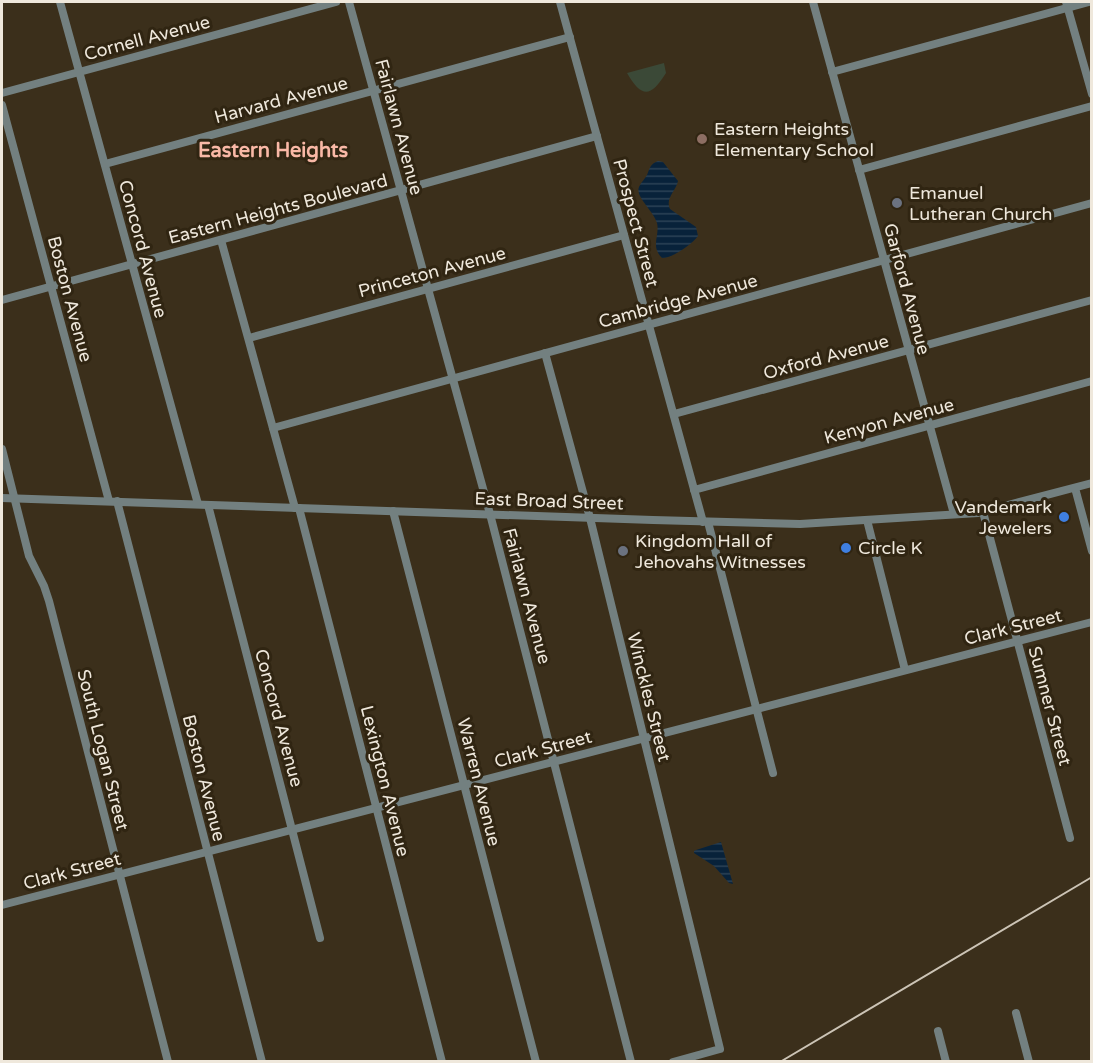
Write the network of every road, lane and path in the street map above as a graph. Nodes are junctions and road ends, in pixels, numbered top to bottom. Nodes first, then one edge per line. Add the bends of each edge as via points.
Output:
1 (60, 2) edge
2 (336, 2) edge
3 (349, 2) edge
4 (560, 2) edge
5 (813, 2) edge
6 (1089, 2) edge
7 (1067, 4) edge
8 (570, 37) junction
9 (79, 72) junction
10 (832, 72) junction
11 (374, 91) junction
12 (2, 93) edge
13 (1092, 94) edge
14 (2, 105) edge
15 (1092, 106) edge
16 (597, 136) junction
17 (105, 164) junction
18 (859, 170) junction
19 (401, 190) junction
20 (1092, 203) edge
21 (624, 235) junction
22 (221, 240) junction
23 (884, 260) junction
24 (132, 264) junction
25 (51, 286) junction
26 (428, 289) junction
27 (2, 300) edge
28 (1092, 300) edge
29 (649, 325) junction
30 (249, 338) junction
31 (909, 350) junction
32 (545, 353) junction
33 (453, 378) junction
34 (1092, 381) edge
35 (674, 414) junction
36 (930, 426) junction
37 (273, 428) junction
38 (2, 449) edge
39 (1092, 483) edge
40 (1075, 488) junction
41 (694, 490) junction
42 (2, 498) edge
43 (15, 498) junction
44 (113, 501) junction
45 (198, 504) junction
46 (208, 505) junction
47 (297, 508) junction
48 (393, 511) junction
49 (983, 512) junction
50 (490, 514) junction
51 (954, 514) junction
52 (590, 518) junction
53 (867, 520) junction
54 (706, 522) junction
55 (1092, 551) edge
56 (1092, 622) edge
57 (1017, 641) junction
58 (904, 670) junction
59 (756, 709) junction
60 (644, 738) junction
61 (554, 762) junction
62 (773, 773) dead end
63 (464, 785) junction
64 (377, 808) junction
65 (292, 830) junction
66 (1070, 838) dead end
67 (208, 852) junction
68 (120, 874) junction
69 (2, 905) edge
70 (320, 938) dead end
71 (1016, 1013) dead end
72 (938, 1031) dead end
73 (168, 1062) edge
74 (262, 1062) edge
75 (442, 1062) edge
76 (536, 1062) edge
77 (631, 1062) edge
78 (673, 1062) edge
79 (946, 1062) edge
80 (1029, 1062) edge

1 - 9 street, Concord Avenue
2 - 9 street, Cornell Avenue
3 - 11 street, Fairlawn Avenue
4 - 8 street, Prospect Street
5 - 10 street, Garford Avenue
6 - 7 street
7 - 10 street
7 - 13 street
8 - 11 street, Harvard Avenue
8 - 16 street, Prospect Street
9 - 12 street, Cornell Avenue
9 - 17 street, Concord Avenue
10 - 18 street, Garford Avenue
11 - 17 street, Harvard Avenue
11 - 19 street, Fairlawn Avenue
14 - 25 street, Boston Avenue
15 - 18 street
16 - 19 street, Eastern Heights Boulevard
16 - 21 street, Prospect Street
17 - 24 street, Concord Avenue
18 - 23 street, Garford Avenue
19 - 22 street, Eastern Heights Boulevard
19 - 26 street, Fairlawn Avenue
20 - 23 street, Cambridge Avenue
21 - 26 street, Princeton Avenue
21 - 29 street, Prospect Street
22 - 24 street, Eastern Heights Boulevard
22 - 30 street, Lexington Avenue
23 - 29 street, Cambridge Avenue
23 - 31 street, Garford Avenue
24 - 25 street, Eastern Heights Boulevard
24 - 45 street, Concord Avenue
25 - 27 street, Eastern Heights Boulevard
25 - 44 street, Boston Avenue
26 - 30 street, Princeton Avenue
26 - 33 street, Fairlawn Avenue
28 - 31 street, Oxford Avenue
29 - 32 street, Cambridge Avenue
29 - 35 street, Prospect Street
30 - 37 street, Lexington Avenue
31 - 35 street, Oxford Avenue
31 - 36 street, Garford Avenue
32 - 33 street, Cambridge Avenue
32 - 52 street, Winckles Street
33 - 37 street, Cambridge Avenue
33 - 50 street, Fairlawn Avenue
34 - 36 street, Kenyon Avenue
35 - 41 street, Prospect Street
36 - 41 street, Kenyon Avenue
36 - 51 street, Garford Avenue
37 - 47 street, Lexington Avenue
38 - 43 street, South Logan Street
39 - 40 street, East Broad Street
40 - 49 street, East Broad Street
40 - 55 street
41 - 54 street, Prospect Street
42 - 43 street, East Broad Street
43 - 44 street, East Broad Street
43 - 68 street, South Logan Street via 29,555 49,601
44 - 45 street, East Broad Street
44 - 67 street, Boston Avenue
45 - 46 street, East Broad Street
46 - 47 street, East Broad Street
46 - 65 street, Concord Avenue
47 - 48 street, East Broad Street
47 - 64 street, Lexington Avenue
48 - 50 street, East Broad Street
48 - 63 street, Warren Avenue
49 - 51 street, East Broad Street
49 - 57 street, Sumner Street
50 - 52 street, East Broad Street
50 - 61 street, Fairlawn Avenue
51 - 53 street, East Broad Street
52 - 54 street, East Broad Street
52 - 60 street, Winckles Street
53 - 54 street, East Broad Street via 800,524
53 - 58 street
54 - 59 street, Prospect Street
56 - 57 street, Clark Street
57 - 58 street, Clark Street
57 - 66 street, Sumner Street
58 - 59 street, Clark Street
59 - 60 street, Clark Street
59 - 62 street, Prospect Street
60 - 61 street, Clark Street
60 - 78 street, Winckles Street via 720,1049
61 - 63 street, Clark Street
61 - 77 street, Fairlawn Avenue
63 - 64 street, Clark Street
63 - 76 street, Warren Avenue
64 - 65 street, Clark Street
64 - 75 street, Lexington Avenue
65 - 67 street, Clark Street
65 - 70 street, Concord Avenue
67 - 68 street, Clark Street
67 - 74 street, Boston Avenue
68 - 69 street, Clark Street
68 - 73 street, South Logan Street
71 - 80 street
72 - 79 street

